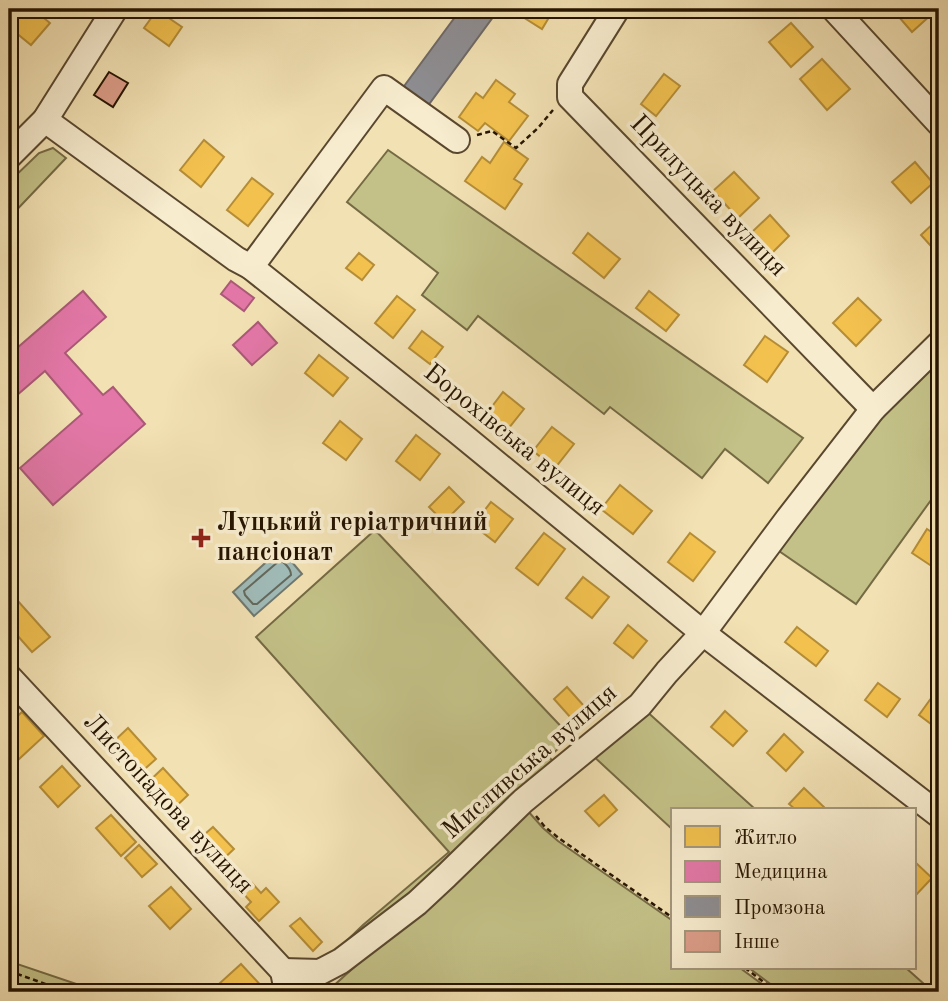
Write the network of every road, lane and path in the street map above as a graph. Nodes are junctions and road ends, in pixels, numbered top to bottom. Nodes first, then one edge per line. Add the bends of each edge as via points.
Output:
1 (116, 9) edge
2 (617, 9) edge
3 (834, 9) edge
4 (570, 97) junction
5 (45, 120) junction
6 (939, 123) edge
7 (457, 140) joint
8 (9, 156) edge
9 (251, 267) junction
10 (939, 344) edge
11 (873, 410) junction
12 (703, 633) junction
13 (9, 677) edge
14 (523, 802) junction
15 (939, 815) edge
16 (671, 917) edge
17 (748, 970) edge
18 (9, 971) edge
19 (285, 981) edge
20 (68, 992) edge
21 (777, 992) edge

1 - 5 street
2 - 4 street via 570,84
3 - 6 street
4 - 7 path via 516,148 492,131
4 - 11 street, Прилуцька вулиця
5 - 8 street
5 - 9 street, Борохівська вулиця
7 - 9 street via 384,88
9 - 12 street, Борохівська вулиця
10 - 11 street, Мисливська вулиця
11 - 12 street, Мисливська вулиця
12 - 14 street, Мисливська вулиця via 640,705
12 - 15 street, Борохівська вулиця
13 - 19 street, Листопадова вулиця
14 - 16 path via 544,827
14 - 19 street, Мисливська вулиця via 417,902 341,961
17 - 21 path
18 - 20 path

